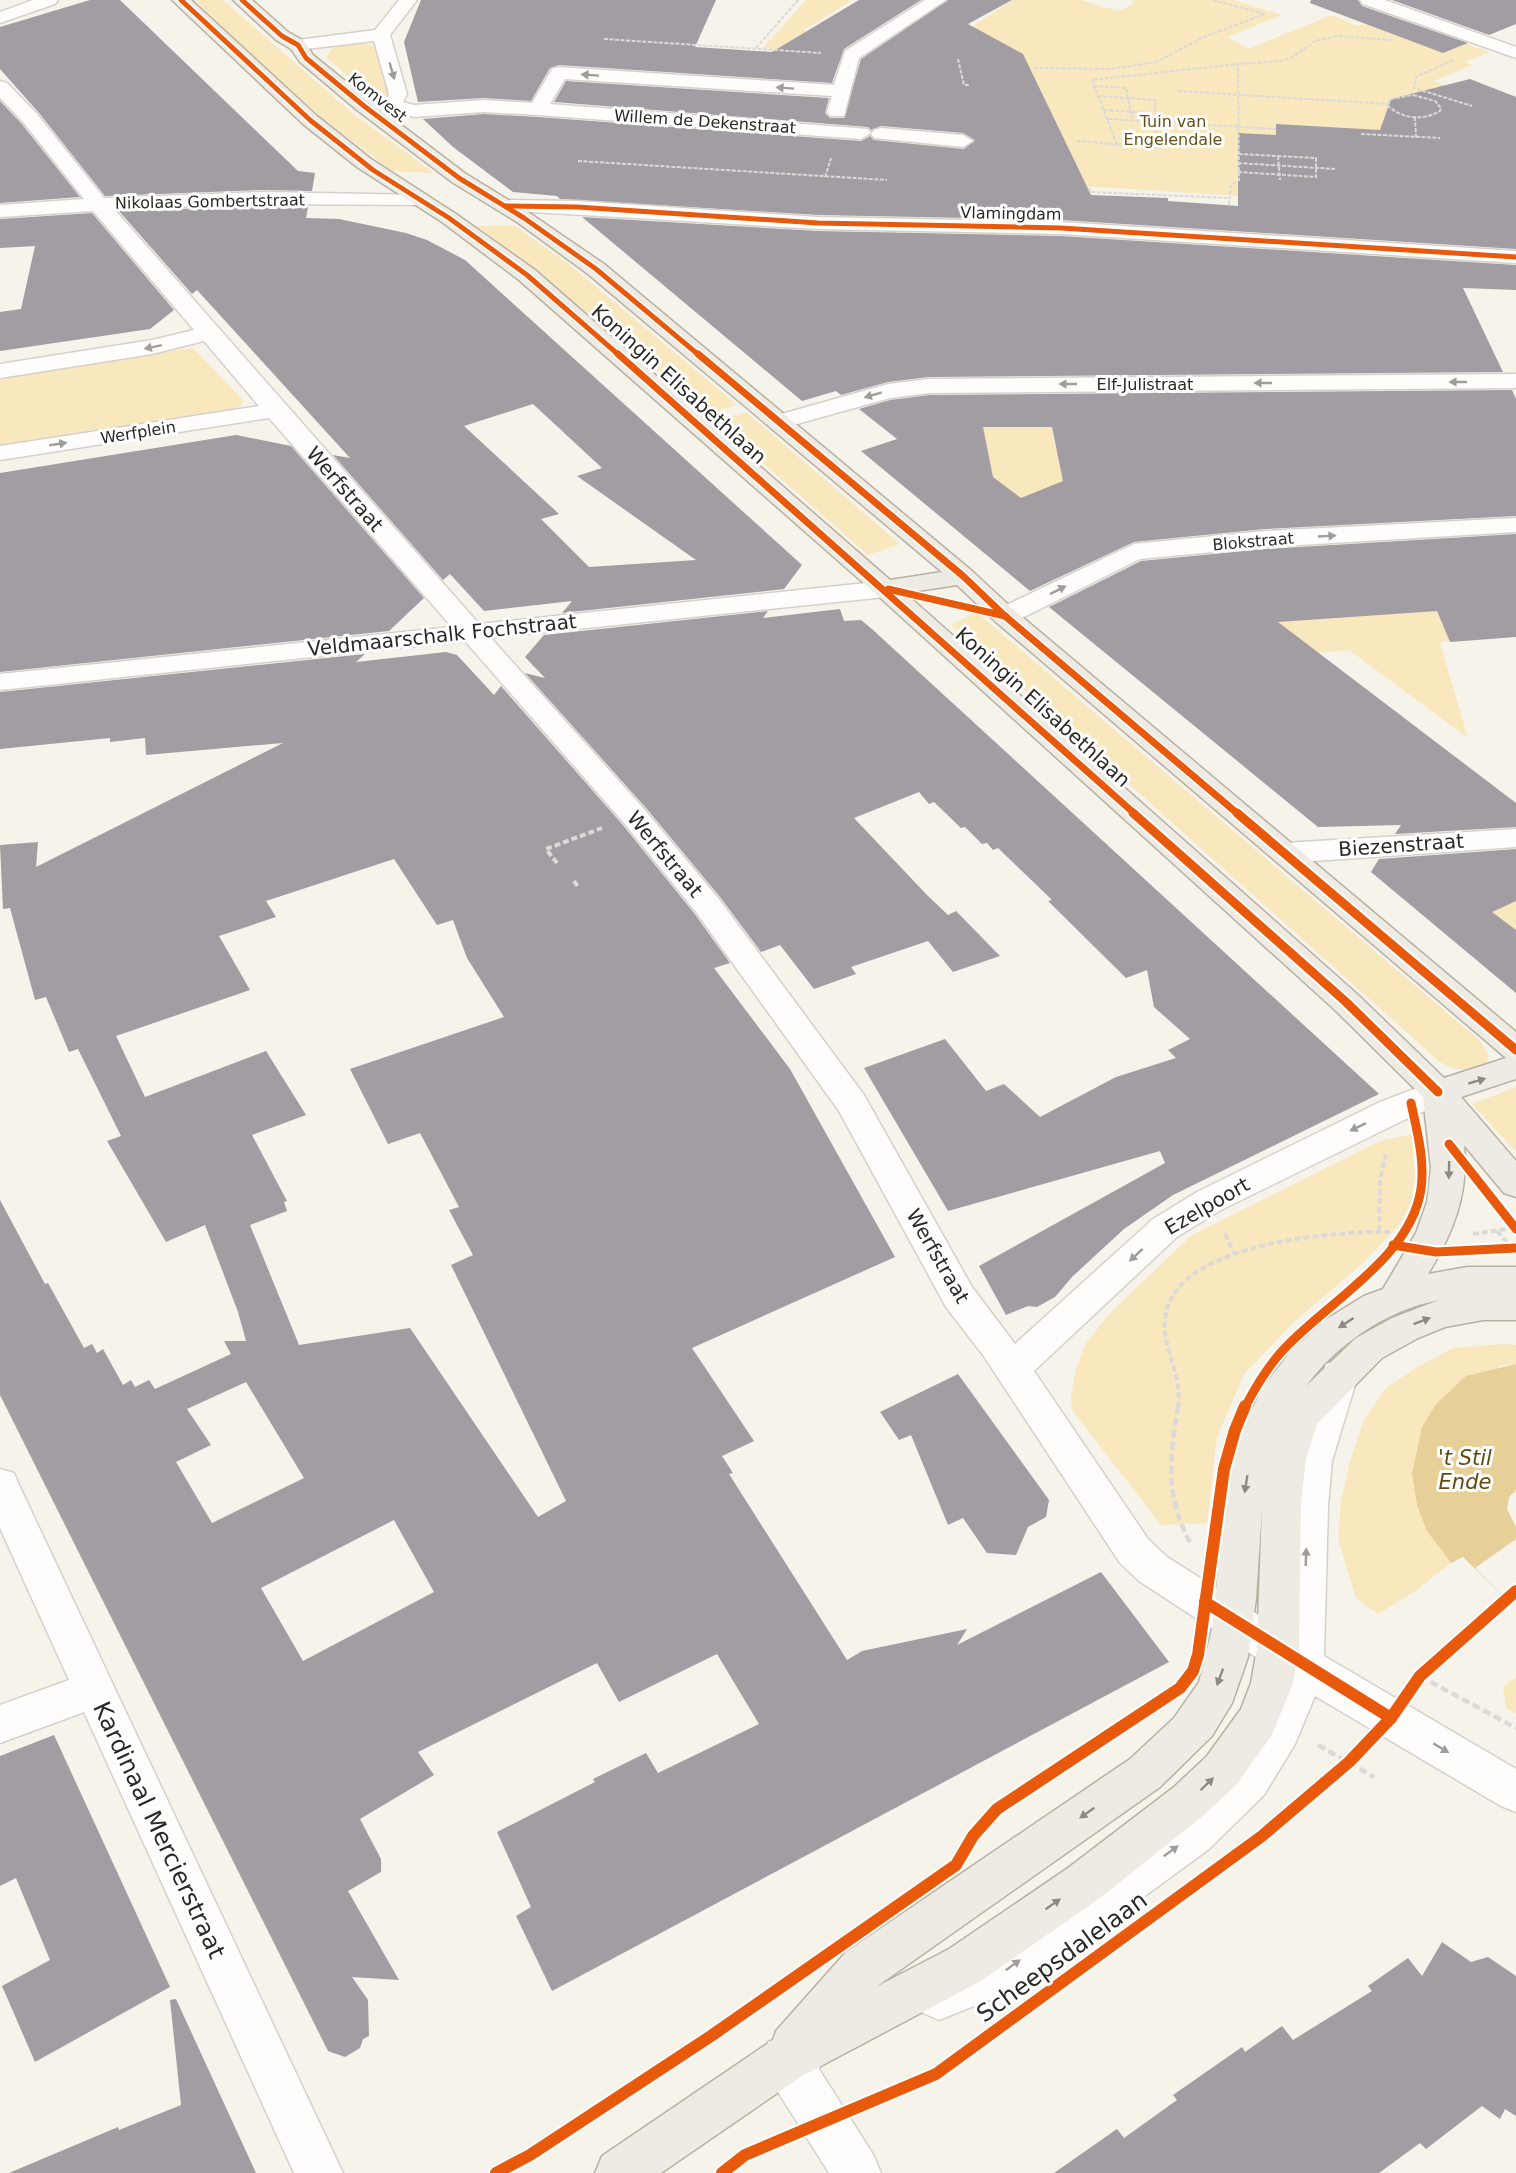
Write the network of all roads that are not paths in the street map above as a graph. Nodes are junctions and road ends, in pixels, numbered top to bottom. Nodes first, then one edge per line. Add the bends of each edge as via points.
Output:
1 (8, 0) edge
2 (49, 0) edge
3 (181, 0) edge
4 (242, 0) edge
5 (937, 0) edge
6 (1369, 0) edge
7 (0, 3) edge
8 (403, 5) edge
9 (0, 18) edge
10 (381, 35) junction
11 (298, 45) junction
12 (1516, 53) edge
13 (0, 87) edge
14 (843, 92) junction
15 (392, 105) junction
16 (364, 106) junction
17 (538, 109) junction
18 (861, 133) dead end
19 (880, 134) dead end
20 (833, 140) junction
21 (963, 141) dead end
22 (420, 200) junction
23 (98, 204) junction
24 (505, 206) junction
25 (0, 211) edge
26 (1164, 221) dead end
27 (1234, 226) dead end
28 (1201, 230) junction
29 (1516, 257) edge
30 (210, 333) junction
31 (0, 371) edge
32 (1516, 381) edge
33 (275, 410) junction
34 (779, 422) junction
35 (0, 453) edge
36 (1516, 525) edge
37 (963, 576) junction
38 (885, 589) junction
39 (1005, 616) junction
40 (471, 632) junction
41 (0, 682) edge
42 (1516, 838) edge
43 (1285, 853) junction
44 (1516, 1050) edge
45 (1516, 1067) edge
46 (1438, 1092) junction
47 (1516, 1184) edge
48 (1515, 1257) edge
49 (1398, 1296) junction
50 (1516, 1306) edge
51 (1011, 1370) junction
52 (1339, 1375) joint
53 (0, 1485) edge
54 (1232, 1619) junction
55 (1291, 1657) junction
56 (93, 1690) junction
57 (0, 1724) edge
58 (1516, 1792) edge
59 (785, 2059) junction
60 (319, 2173) edge
61 (619, 2173) edge
62 (857, 2173) edge

1 - 7 street
2 - 9 street
3 - 22 main road via 310,120 373,170
4 - 11 main road, Komvest via 282,36
5 - 14 street via 851,55
6 - 12 street
8 - 10 street
10 - 11 street
10 -> 15 street via 399,94
11 - 16 main road, Komvest via 306,58
13 - 23 street, Werfstraat via 30,118
14 -> 17 street, Willem de Dekenstraat via 559,73
14 - 20 street
15 - 16 street, Willem de Dekenstraat
15 - 17 street, Willem de Dekenstraat via 414,111 483,106
16 - 24 main road, Komvest via 459,178
17 - 20 street, Willem de Dekenstraat
18 - 20 street, Willem de Dekenstraat
19 - 21 street
22 - 23 street, Nikolaas Gombertstraat
22 - 24 main road
22 - 38 main road, Koningin Elisabethlaan via 535,282
23 - 25 street, Nikolaas Gombertstraat
23 - 30 street, Werfstraat
24 - 28 street, Vlamingdam via 818,223
24 - 34 main road, Koningin Elisabethlaan via 596,269
26 - 28 street
27 - 28 street
28 - 29 street, Vlamingdam
30 -> 31 street via 152,347
30 - 33 street, Werfstraat
32 -> 34 street, Elf-Julistraat via 929,386 888,391
35 -> 33 street, Werfplein
33 - 40 street, Werfstraat
34 - 37 main road, Koningin Elisabethlaan
39 -> 36 street, Blokstraat via 1134,552 1265,539
37 - 38 main road
37 - 39 main road, Koningin Elisabethlaan
38 - 40 street, Veldmaarschalk Fochstraat
38 - 46 main road, Koningin Elisabethlaan via 1346,1002
39 - 43 main road, Koningin Elisabethlaan
40 - 41 street, Veldmaarschalk Fochstraat
40 - 51 street, Werfstraat via 707,905 852,1104 959,1297
42 - 43 street, Biezenstraat
43 - 44 main road, Koningin Elisabethlaan
46 -> 45 main road
46 - 47 main road, Koningin Elisabethlaan
46 -> 49 main road via 1449,1144 1449,1177 1443,1209
46 -> 51 street, Ezelpoort via 1209,1201 1165,1228
48 - 49 main road via 1473,1281
49 -> 54 main road via 1336,1330 1276,1396 1254,1442 1245,1487
52 -> 50 main road via 1369,1348 1440,1314 1483,1306
51 - 54 street, Werfstraat via 1134,1551 1154,1569
55 -> 52 street via 1313,1461
53 - 56 street, Kardinaal Mercierstraat
54 - 55 street, Werfstraat
54 -> 59 main road via 1225,1664 1211,1703 1179,1744 1145,1773 862,1968
55 -> 58 street, Werfstraat
59 -> 55 street via 1005,1971 1194,1834 1249,1781 1280,1730 1295,1695
56 - 57 street
56 - 60 street, Kardinaal Mercierstraat
59 - 61 main road
59 - 62 street

